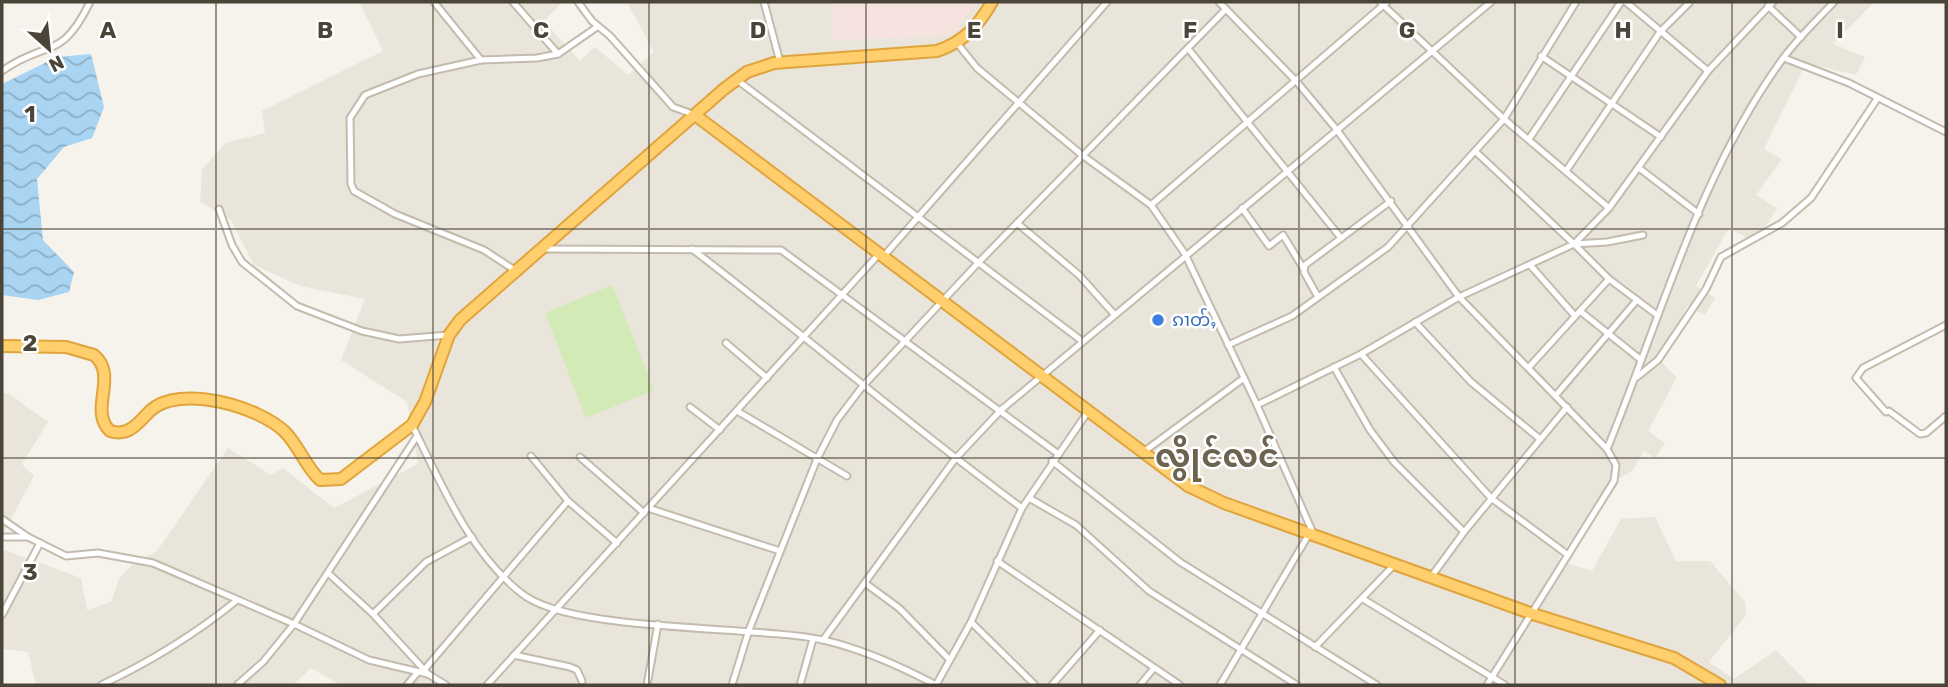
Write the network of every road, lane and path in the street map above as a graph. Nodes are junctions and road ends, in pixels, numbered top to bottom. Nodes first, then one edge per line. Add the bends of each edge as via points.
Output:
1 (90, 2) edge
2 (434, 2) edge
3 (513, 2) edge
4 (578, 2) edge
5 (764, 2) edge
6 (992, 2) edge
7 (1107, 2) edge
8 (1219, 2) edge
9 (1491, 2) edge
10 (1576, 2) edge
11 (1623, 2) edge
12 (1689, 2) edge
13 (1834, 2) edge
14 (1384, 3) edge
15 (1771, 4) edge
16 (1226, 9) junction
17 (597, 27) junction
18 (1660, 32) junction
19 (1801, 37) junction
20 (957, 43) junction
21 (1431, 50) junction
22 (1190, 51) dead end
23 (558, 54) junction
24 (1541, 56) junction
25 (1784, 58) junction
26 (481, 60) junction
27 (780, 62) junction
28 (2, 71) edge
29 (1708, 71) junction
30 (1572, 75) junction
31 (737, 80) junction
32 (1297, 82) junction
33 (1877, 99) junction
34 (1019, 103) junction
35 (1611, 104) junction
36 (695, 114) junction
37 (1504, 119) junction
38 (1247, 123) junction
39 (1337, 130) junction
40 (1946, 132) edge
41 (1661, 137) junction
42 (1529, 139) junction
43 (1475, 151) junction
44 (1082, 155) junction
45 (1639, 168) junction
46 (1566, 171) junction
47 (1286, 172) junction
48 (1391, 201) junction
49 (1151, 205) junction
50 (1242, 208) junction
51 (1609, 208) junction
52 (219, 209) dead end
53 (1699, 214) junction
54 (919, 215) junction
55 (1017, 223) junction
56 (1409, 225) junction
57 (1643, 235) dead end
58 (1341, 238) junction
59 (1574, 244) junction
60 (541, 249) junction
61 (691, 249) junction
62 (1185, 254) junction
63 (881, 256) junction
64 (978, 263) junction
65 (1531, 266) junction
66 (1303, 268) junction
67 (516, 271) junction
68 (1609, 279) junction
69 (844, 295) junction
70 (1459, 296) junction
71 (1318, 298) junction
72 (1637, 300) junction
73 (943, 303) junction
74 (1114, 314) junction
75 (1578, 314) junction
76 (1657, 315) junction
77 (1415, 322) junction
78 (1946, 325) edge
79 (1611, 334) junction
80 (449, 335) junction
81 (806, 337) junction
82 (906, 341) junction
83 (1082, 341) junction
84 (726, 343) dead end
85 (1228, 345) junction
86 (2, 346) edge
87 (1361, 354) junction
88 (1640, 359) junction
89 (1530, 366) junction
90 (1334, 367) junction
91 (1040, 376) junction
92 (1637, 377) junction
93 (767, 378) junction
94 (1244, 378) junction
95 (862, 387) junction
96 (1556, 395) junction
97 (1257, 405) junction
98 (690, 407) dead end
99 (1567, 407) junction
100 (1001, 410) junction
101 (737, 411) junction
102 (1087, 413) junction
103 (1946, 416) edge
104 (415, 430) junction
105 (720, 430) junction
106 (1541, 439) junction
107 (1608, 449) junction
108 (1057, 453) junction
109 (1141, 454) junction
110 (531, 456) dead end
111 (580, 457) dead end
112 (817, 459) junction
113 (956, 459) junction
114 (1052, 461) junction
115 (847, 476) dead end
116 (1029, 498) junction
117 (1491, 498) junction
118 (568, 501) junction
119 (1022, 509) junction
120 (646, 511) junction
121 (2, 519) edge
122 (1464, 531) junction
123 (1311, 535) junction
124 (2, 537) edge
125 (28, 537) junction
126 (472, 537) junction
127 (617, 542) junction
128 (40, 543) junction
129 (780, 551) junction
130 (1568, 555) junction
131 (997, 561) junction
132 (1394, 565) junction
133 (328, 573) junction
134 (501, 576) junction
135 (1431, 578) junction
136 (865, 583) junction
137 (1363, 599) junction
138 (236, 601) junction
139 (555, 608) junction
140 (373, 614) junction
141 (1261, 614) junction
142 (1533, 614) junction
143 (2, 615) edge
144 (971, 622) junction
145 (294, 624) junction
146 (658, 624) junction
147 (749, 630) junction
148 (1100, 630) junction
149 (813, 639) junction
150 (823, 640) junction
151 (1315, 647) junction
152 (1241, 650) junction
153 (514, 655) junction
154 (950, 660) junction
155 (1154, 668) junction
156 (424, 672) junction
157 (1493, 677) junction
158 (582, 681) dead end
159 (102, 685) edge
160 (237, 685) edge
161 (407, 685) edge
162 (446, 685) edge
163 (487, 685) edge
164 (647, 685) edge
165 (732, 685) edge
166 (800, 685) edge
167 (936, 685) edge
168 (1035, 685) edge
169 (1052, 685) edge
170 (1140, 685) edge
171 (1180, 685) edge
172 (1220, 685) edge
173 (1297, 685) edge
174 (1377, 685) edge
175 (1487, 685) edge
176 (1505, 685) edge
177 (1720, 685) edge

1 - 28 street via 66,41 48,52 31,53
2 - 26 street
3 - 23 street
4 - 17 street
5 - 27 street
6 - 20 highway via 972,31
7 - 34 street
8 - 16 street
9 - 21 street
10 - 24 street
11 - 18 street
11 - 30 street
12 - 18 street
13 - 19 street
14 - 21 street
14 - 32 street
15 - 19 street
15 - 29 street
16 - 32 street
16 - 44 street
17 - 23 street
17 - 36 street via 673,107
18 - 29 street
18 - 35 street
19 - 25 street
20 - 27 highway via 937,51
20 - 34 street via 977,68
21 - 37 street
21 - 39 street
22 - 38 street
23 - 26 street
24 - 30 street
24 - 37 street
25 - 33 street
25 - 53 street via 1737,133
26 - 67 street via 418,74 365,94 350,118 351,184 370,202 484,250
27 - 31 highway via 761,66
29 - 41 street
30 - 35 street
30 - 42 street
31 - 36 highway
31 - 54 street
32 - 38 street
32 - 39 street
33 - 40 street
33 - 92 street via 1811,198 1782,223 1721,257 1706,289 1658,360
34 - 44 street
34 - 54 street
35 - 41 street
35 - 46 street
36 - 60 highway
36 - 63 highway
37 - 42 street
37 - 43 street
38 - 47 street
38 - 49 street
39 - 47 street
39 - 48 street
41 - 45 street
42 - 46 street
43 - 56 street
43 - 59 street
44 - 49 street
44 - 55 street
45 - 51 street
45 - 53 street
46 - 51 street
47 - 50 street
47 - 58 street
48 - 56 street
48 - 58 street
49 - 62 street
50 - 62 street
50 - 66 street via 1269,246 1283,235
51 - 59 street
52 - 80 street via 242,262 297,306 362,331 399,339
53 - 76 street
54 - 63 street
54 - 64 street
55 - 64 street
55 - 74 street via 1079,275
56 - 70 street
56 - 71 street via 1388,247
57 - 59 street
58 - 66 street
59 - 65 street
59 - 68 street
60 - 61 street
60 - 67 highway
61 - 69 street via 781,250
61 - 81 street
62 - 74 street
62 - 85 street
63 - 69 street
63 - 73 highway
64 - 73 street
64 - 83 street
65 - 70 street
65 - 75 street
66 - 71 street
67 - 80 highway
68 - 72 street
68 - 75 street
69 - 81 street
69 - 82 street
70 - 77 street
70 - 89 street via 1486,328
71 - 85 street via 1292,316
72 - 76 street
72 - 79 street
73 - 82 street
73 - 91 highway
74 - 83 street
75 - 79 street
75 - 89 street
76 - 88 street
77 - 87 street
77 - 106 street via 1471,382
78 - 103 street via 1863,368 1856,378 1886,412 1920,435
79 - 88 street
79 - 96 street
80 - 104 highway
81 - 93 street
81 - 95 street
82 - 95 street
82 - 100 street
83 - 91 street
84 - 93 street
85 - 94 street
86 - 104 highway via 66,347 94,355 104,371 101,418 110,431 131,430 156,405 170,399 217,400 279,427 320,480 350,474
87 - 90 street
87 - 117 street
88 - 92 street
89 - 96 street
90 - 97 street
90 - 122 street via 1394,462
91 - 100 street
91 - 102 highway
92 - 107 street
93 - 101 street
94 - 97 street
94 - 109 street
95 - 112 street via 837,420
95 - 113 street
96 - 99 street
97 - 123 street
98 - 105 street
99 - 106 street
99 - 107 street
100 - 108 street
100 - 113 street
101 - 105 street
101 - 112 street
102 - 108 street
102 - 109 highway
104 - 126 street
104 - 133 street
105 - 120 street
106 - 117 street
107 - 130 street via 1616,465 1614,481
108 - 114 street
109 - 123 highway via 1188,486
110 - 118 street
111 - 120 street
112 - 115 street
112 - 129 street
113 - 119 street
113 - 136 street
114 - 116 street
114 - 141 street via 1180,562
116 - 119 street
116 - 152 street via 1076,525 1149,591
117 - 122 street
117 - 130 street
118 - 127 street
118 - 134 street
119 - 131 street
120 - 127 street
120 - 129 street
121 - 125 street
122 - 135 street
123 - 132 highway
123 - 141 street
124 - 125 street
125 - 128 street
126 - 134 street
126 - 140 street via 426,562
127 - 139 street
128 - 138 street via 66,556 99,553 153,564
128 - 143 street
129 - 147 street
130 - 142 street
131 - 144 street
131 - 148 street
132 - 135 highway
132 - 137 street
133 - 140 street
133 - 145 street
134 - 139 street via 523,596
134 - 156 street
135 - 142 highway
136 - 150 street
136 - 154 street via 898,608
137 - 151 street
137 - 157 street
138 - 145 street
138 - 159 street via 198,631
139 - 146 street
139 - 153 street
140 - 156 street
141 - 151 street
141 - 152 street
142 - 157 street
142 - 177 highway via 1674,658
144 - 154 street
144 - 168 street
145 - 156 street via 369,660
145 - 160 street via 264,662
146 - 147 street
146 - 164 street
147 - 149 street
147 - 165 street
148 - 155 street
148 - 169 street
149 - 150 street
149 - 166 street
150 - 167 street via 883,658
151 - 174 street
152 - 172 street
152 - 173 street
153 - 158 street via 570,667
153 - 163 street
154 - 167 street
155 - 170 street
155 - 171 street
156 - 161 street
156 - 162 street
157 - 175 street
157 - 176 street

